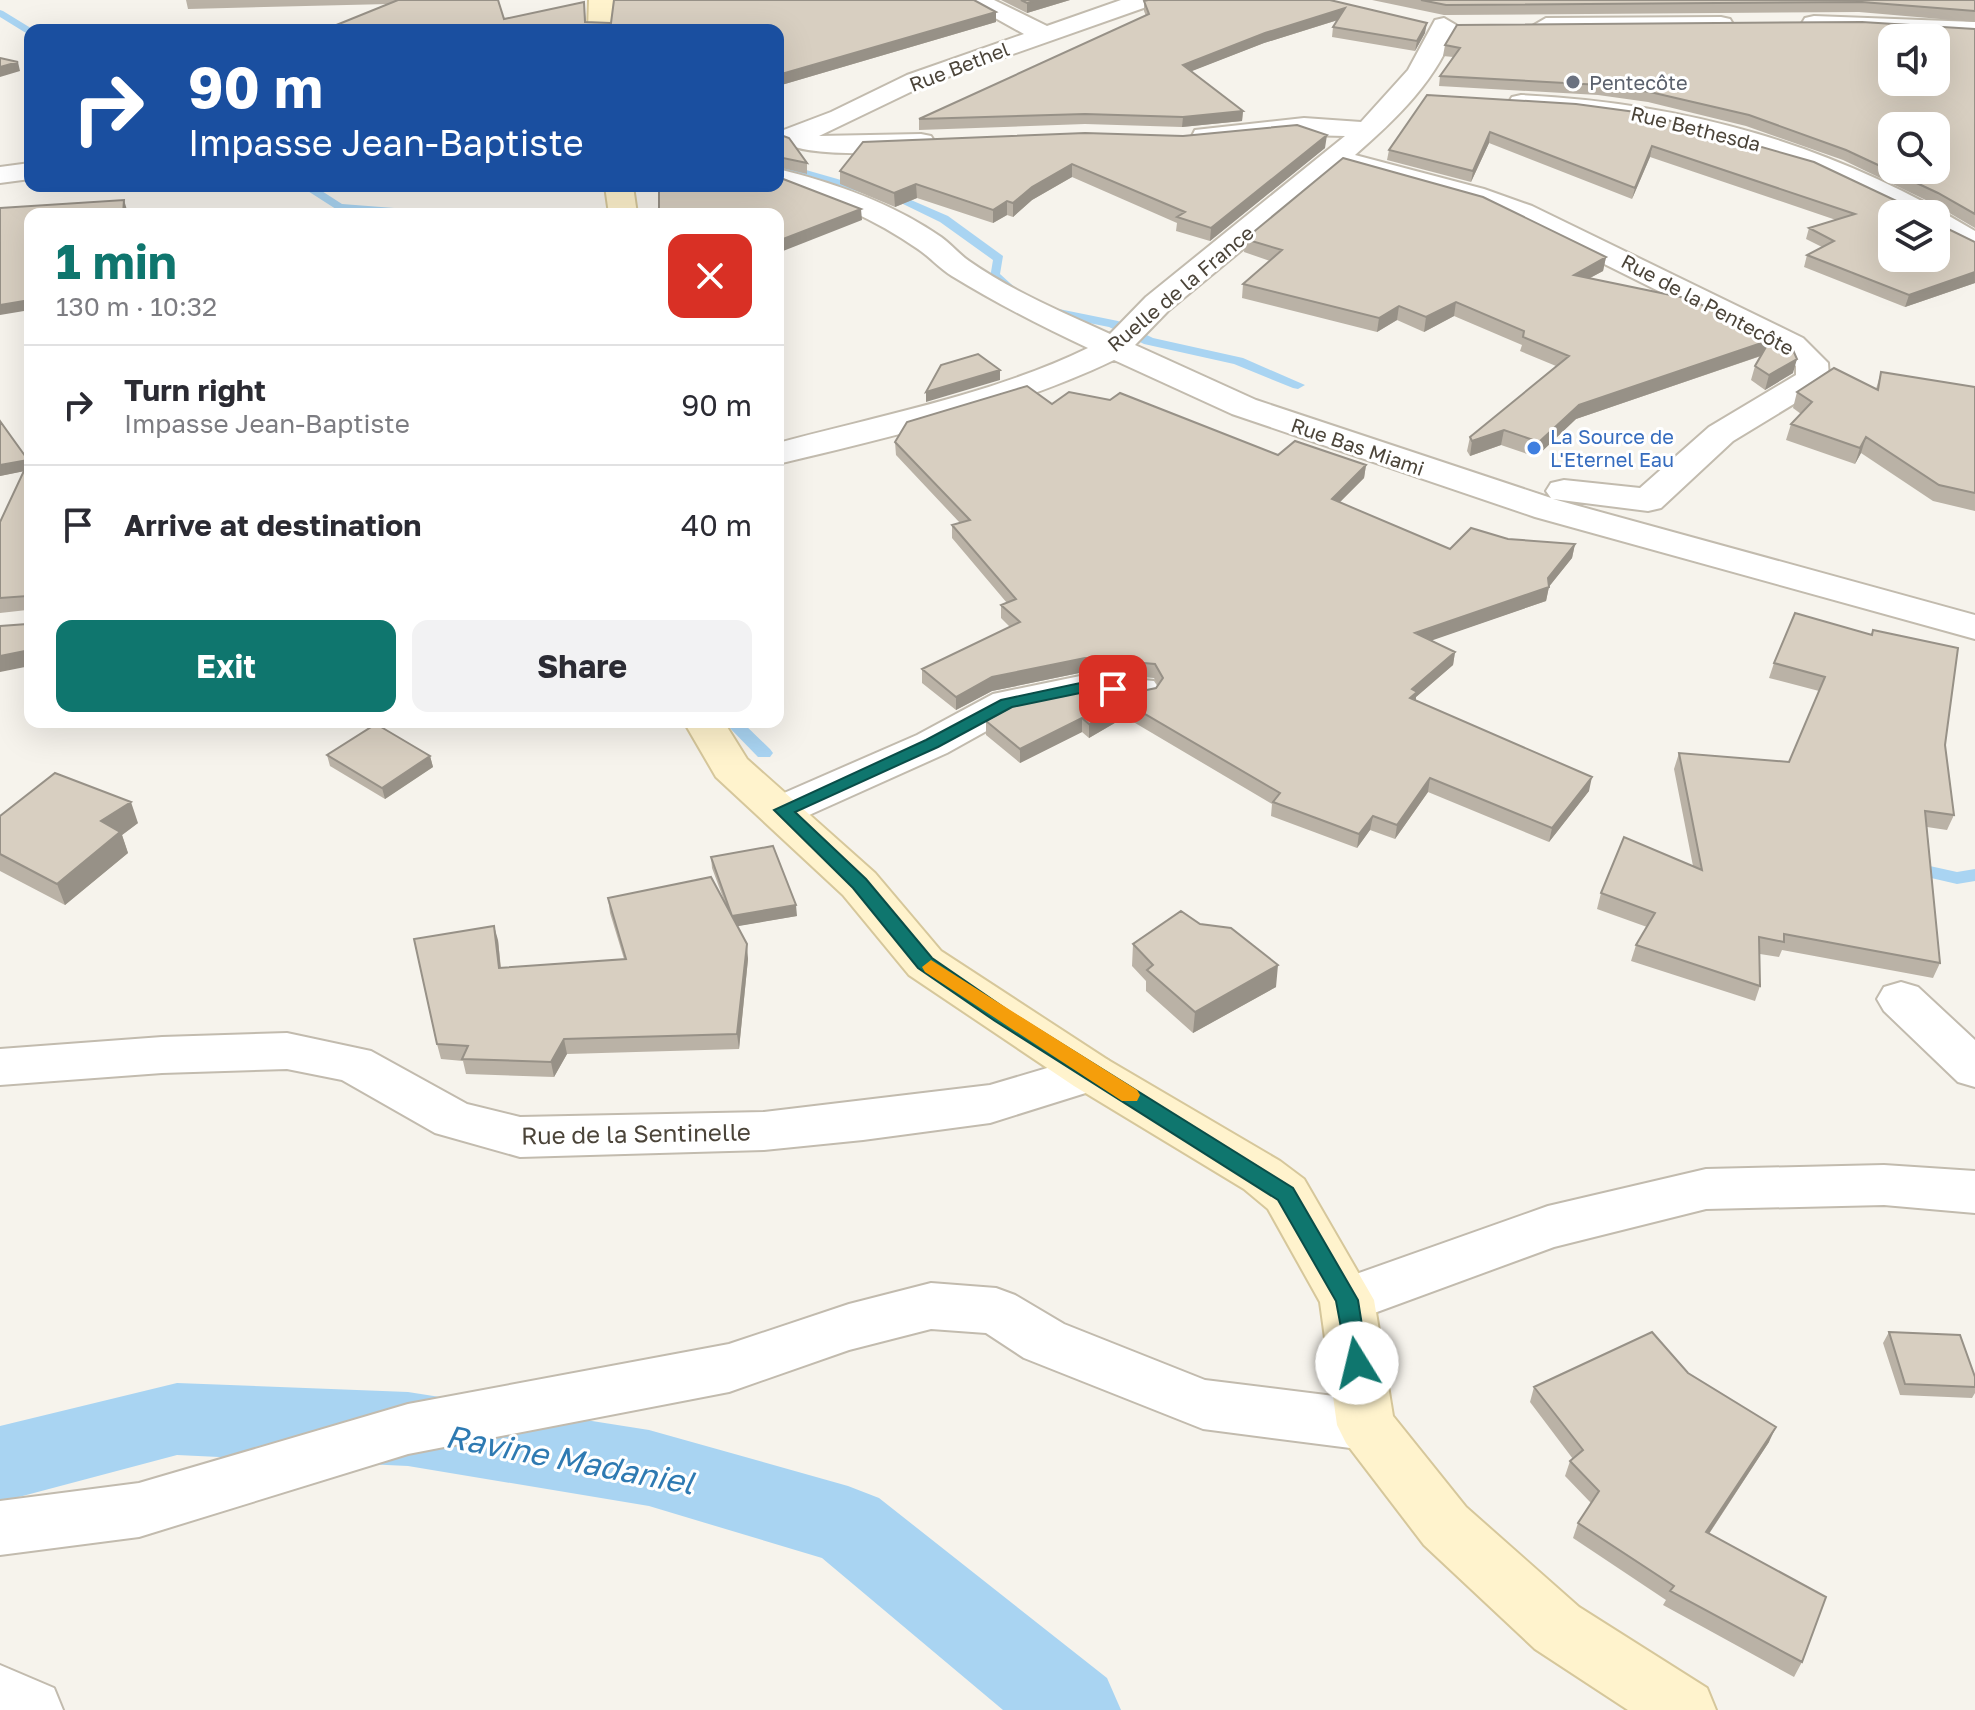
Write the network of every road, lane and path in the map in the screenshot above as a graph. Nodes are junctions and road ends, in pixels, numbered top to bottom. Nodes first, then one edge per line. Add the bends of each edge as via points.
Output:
1 (601, 0) edge
2 (975, 0) edge
3 (1144, 0) edge
4 (1855, 11) edge
5 (1794, 23) edge
6 (600, 24) edge
7 (1748, 24) edge
8 (1444, 25) edge
9 (1524, 25) edge
10 (1975, 29) edge
11 (1046, 35) junction
12 (1500, 102) edge
13 (1365, 131) junction
14 (1182, 138) edge
15 (785, 140) edge
16 (953, 140) edge
17 (1334, 158) junction
18 (24, 172) edge
19 (0, 175) edge
20 (784, 178) edge
21 (1903, 200) edge
22 (1950, 229) edge
23 (1975, 244) edge
24 (1114, 348) junction
25 (784, 452) edge
26 (1548, 509) junction
27 (1975, 627) edge
28 (1140, 690) edge
29 (708, 728) edge
30 (783, 810) junction
31 (1901, 999) dead end
32 (0, 1067) edge
33 (1975, 1069) edge
34 (1091, 1073) junction
35 (1975, 1192) edge
36 (1347, 1300) junction
37 (1366, 1425) junction
38 (0, 1528) edge
39 (0, 1696) edge
40 (31, 1710) edge
41 (1684, 1710) edge

1 - 6 street
2 - 11 street
3 - 11 street, Rue Bethel
4 - 5 street
4 - 10 street
7 - 9 street
8 - 13 street, Ruelle de la France via 1416,95
11 - 15 street, Rue Bethel via 916,80
12 - 21 street, Rue Bethesda via 1599,106 1680,122 1795,153
13 - 14 street via 1330,124
13 - 17 street, Ruelle de la France
15 - 16 street via 855,145
17 - 24 street, Ruelle de la France via 1157,304
17 - 26 street, Rue de la Pentecôte via 1522,212 1792,345 1812,363 1813,378 1697,451 1648,500 1561,491
18 - 19 street
20 - 24 street, Rue Bas Miami via 864,206 1033,311
22 - 23 street
24 - 25 street, Ruelle de la France via 1056,376
24 - 26 street, Rue Bas Miami via 1244,407
26 - 27 street, Rue Bas Miami
28 - 30 street via 1085,687 1007,703 932,744
29 - 30 street via 731,768
30 - 34 street via 859,884 925,963
31 - 33 street
32 - 34 street, Rue de la Sentinelle via 287,1051 354,1064 453,1119 520,1137 764,1131 863,1121 990,1104
34 - 36 street via 1286,1194
35 - 36 street via 1884,1185 1706,1189 1548,1227
36 - 37 street
37 - 38 street via 1203,1404 1044,1341 996,1311 931,1306 729,1368 408,1429 139,1510
37 - 41 street via 1445,1526 1557,1628
39 - 40 street

